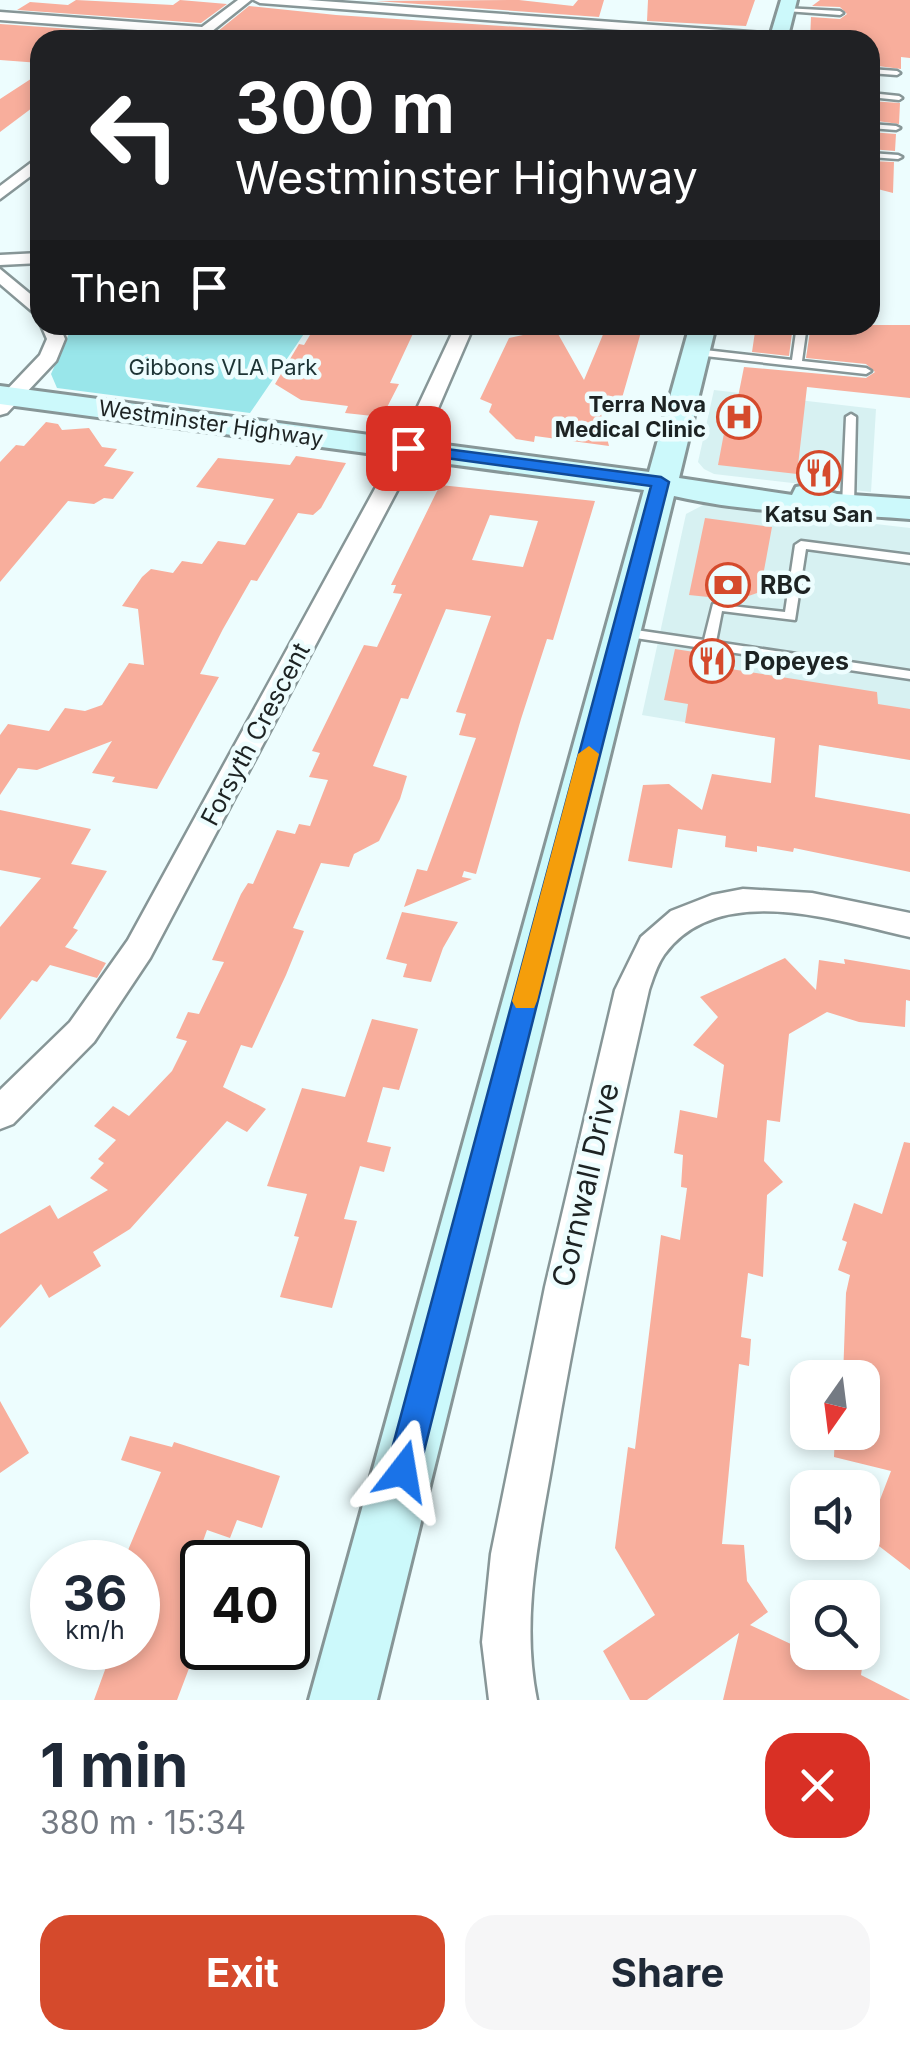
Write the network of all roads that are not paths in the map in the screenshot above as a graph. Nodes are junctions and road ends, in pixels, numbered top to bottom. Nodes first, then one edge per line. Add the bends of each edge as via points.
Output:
1 (246, 0) edge
2 (260, 0) edge
3 (787, 5) edge
4 (626, 11) dead end
5 (0, 16) edge
6 (594, 24) junction
7 (618, 26) junction
8 (139, 30) edge
9 (207, 30) edge
10 (591, 30) edge
11 (667, 30) edge
12 (780, 30) edge
13 (837, 30) dead end
14 (880, 71) edge
15 (897, 72) dead end
16 (880, 96) edge
17 (900, 98) dead end
18 (880, 127) edge
19 (896, 128) dead end
20 (880, 155) edge
21 (898, 157) dead end
22 (30, 169) edge
23 (0, 194) edge
24 (30, 258) edge
25 (0, 260) edge
26 (0, 274) edge
27 (30, 302) edge
28 (54, 335) edge
29 (460, 335) edge
30 (700, 335) edge
31 (801, 335) edge
32 (696, 352) junction
33 (797, 362) junction
34 (866, 371) dead end
35 (4, 400) edge
36 (852, 417) dead end
37 (408, 448) junction
38 (661, 482) junction
39 (841, 504) junction
40 (910, 510) edge
41 (910, 559) edge
42 (620, 632) junction
43 (710, 645) junction
44 (910, 674) edge
45 (910, 925) edge
46 (0, 1113) edge
47 (343, 1700) edge
48 (513, 1700) edge

1 - 9 street
2 - 6 street
3 - 12 street
3 - 13 lane via 841,8
4 - 7 street
5 - 8 street
6 - 7 street
6 - 10 street
7 - 11 street
14 - 15 lane
16 - 17 lane
18 - 19 lane
20 - 21 lane
22 - 23 street
24 - 25 street
26 - 27 street
28 - 35 street via 49,357
29 - 37 street, Forsyth Crescent
30 - 32 street
31 - 33 lane
32 - 33 lane
32 - 38 street
33 - 34 lane
35 - 37 street, Westminster Highway
36 - 39 lane
37 - 38 street, Westminster Highway
37 - 46 street, Forsyth Crescent via 139,949 82,1032
38 - 39 street, Westminster Highway via 806,507
38 - 42 street
39 - 40 street, Westminster Highway
41 - 43 lane via 801,544 791,617 717,607
42 - 43 lane
42 - 47 street
43 - 44 lane
45 - 48 street, Cornwall Drive via 779,902 724,901 686,916 655,942 632,990 554,1323 505,1610 504,1666

